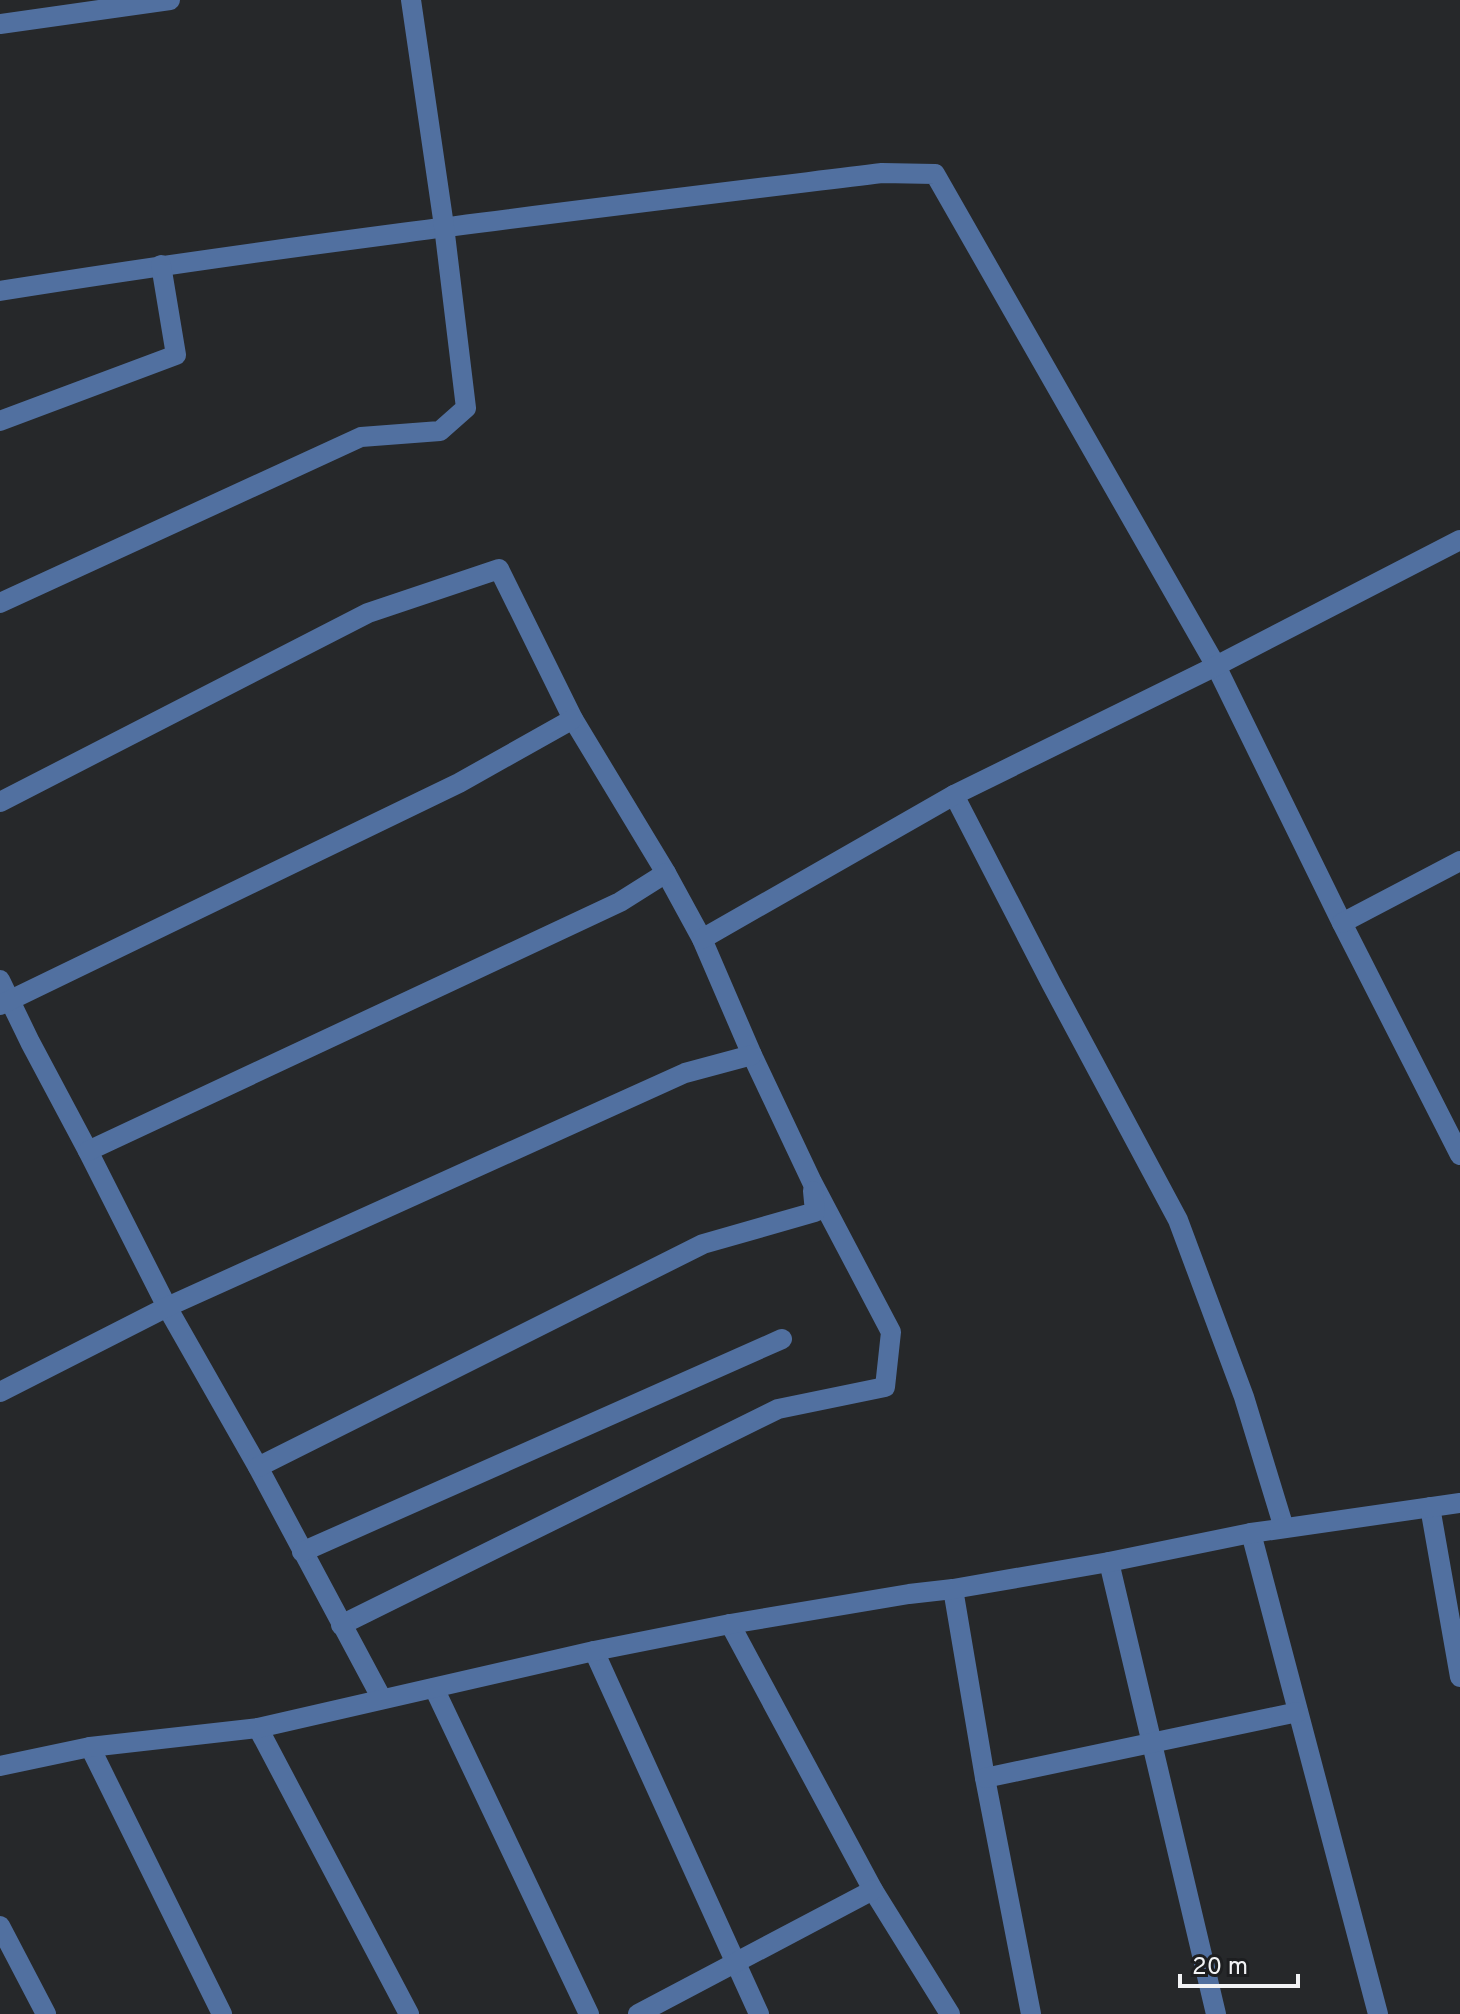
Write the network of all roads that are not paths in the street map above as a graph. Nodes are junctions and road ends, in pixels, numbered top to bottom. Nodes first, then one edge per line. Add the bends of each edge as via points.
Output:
1 (170, 0) edge
2 (411, 0) edge
3 (0, 24) edge
4 (444, 226) junction
5 (161, 265) junction
6 (0, 291) edge
7 (0, 421) edge
8 (1460, 540) edge
9 (0, 603) edge
10 (1216, 666) junction
11 (573, 719) junction
12 (954, 795) junction
13 (0, 802) edge
14 (1460, 861) edge
15 (666, 873) junction
16 (1342, 923) junction
17 (702, 939) junction
18 (0, 980) edge
19 (5, 1002) edge
20 (752, 1055) junction
21 (88, 1151) junction
22 (1460, 1155) edge
23 (812, 1182) junction
24 (167, 1307) junction
25 (782, 1339) dead end
26 (1, 1390) edge
27 (258, 1467) junction
28 (1460, 1503) edge
29 (1430, 1507) junction
30 (1284, 1528) junction
31 (1251, 1533) junction
32 (302, 1552) junction
33 (1109, 1562) junction
34 (953, 1589) junction
35 (730, 1624) junction
36 (341, 1625) junction
37 (594, 1651) junction
38 (1460, 1677) edge
39 (434, 1688) junction
40 (382, 1699) junction
41 (1298, 1712) junction
42 (258, 1728) junction
43 (1152, 1742) junction
44 (90, 1747) junction
45 (0, 1766) edge
46 (985, 1778) junction
47 (873, 1890) junction
48 (0, 1926) edge
49 (735, 1963) junction
50 (46, 2014) edge
51 (222, 2014) edge
52 (409, 2014) edge
53 (589, 2014) edge
54 (638, 2014) edge
55 (759, 2014) edge
56 (950, 2014) edge
57 (1031, 2014) edge
58 (1216, 2014) edge
59 (1378, 2014) edge

1 - 3 street
2 - 4 street
4 - 5 street
4 - 9 street via 466,408 440,431 361,437
4 - 10 street via 882,173 935,174
5 - 6 street
5 - 7 street via 176,355
8 - 10 street
10 - 12 street
10 - 16 street
11 - 13 street via 499,569 368,613
11 - 15 street
11 - 19 street via 459,783
12 - 17 street
12 - 30 street via 1178,1220 1244,1397
14 - 16 street
15 - 17 street
15 - 21 street via 620,902
16 - 22 street
17 - 20 street
18 - 19 street
19 - 21 street
20 - 23 street
20 - 24 street via 685,1073
21 - 24 street
23 - 27 street via 815,1212 703,1244
23 - 36 street via 891,1332 885,1387 778,1409
24 - 26 street
24 - 27 street
25 - 32 street
27 - 32 street
28 - 29 street
29 - 30 street
29 - 38 street
30 - 31 street
31 - 33 street
31 - 41 street
32 - 36 street
33 - 34 street
33 - 43 street
34 - 35 street
34 - 46 street
35 - 37 street
35 - 47 street
36 - 40 street
37 - 39 street
37 - 49 street
39 - 40 street
39 - 53 street
40 - 42 street
41 - 43 street
41 - 59 street
42 - 44 street
42 - 52 street
43 - 46 street
43 - 58 street
44 - 45 street
44 - 51 street
46 - 57 street
47 - 49 street
47 - 56 street
48 - 50 street
49 - 54 street
49 - 55 street

